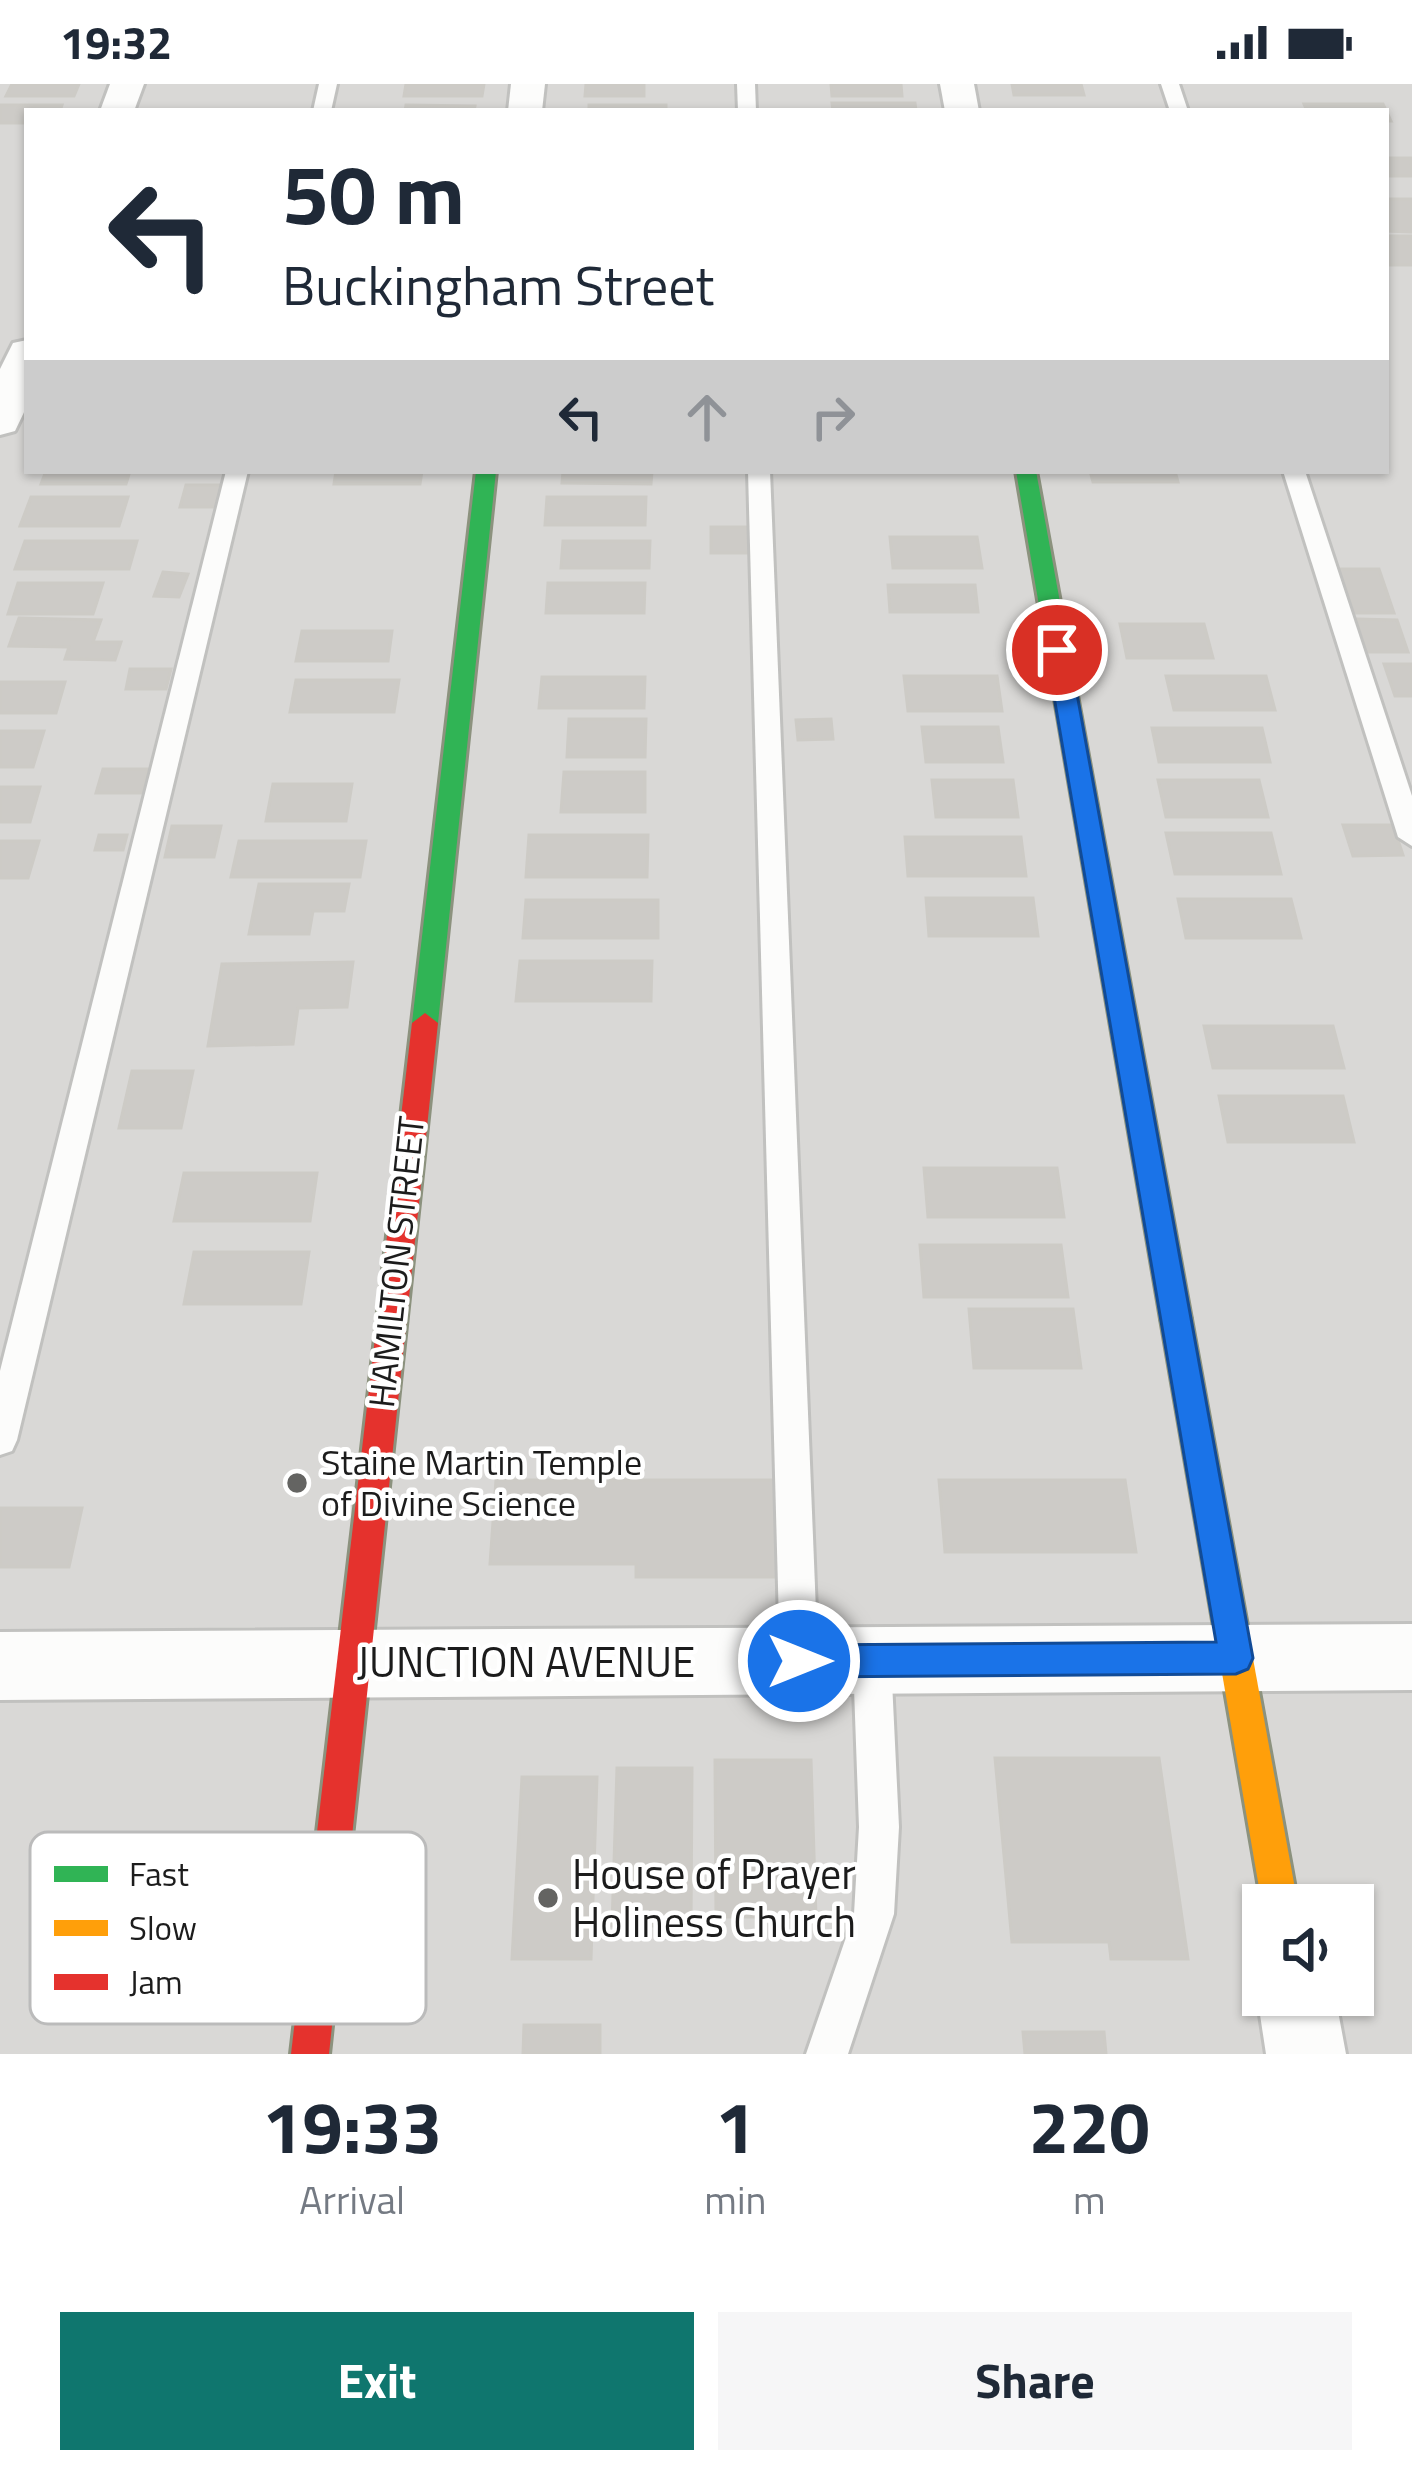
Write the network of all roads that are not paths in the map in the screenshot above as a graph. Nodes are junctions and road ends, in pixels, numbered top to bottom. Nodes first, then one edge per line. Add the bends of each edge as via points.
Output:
1 (24, 360) edge
2 (0, 422) edge
3 (236, 474) edge
4 (486, 474) edge
5 (759, 474) edge
6 (1027, 474) edge
7 (1295, 474) edge
8 (1412, 837) edge
9 (0, 1440) edge
10 (1412, 1657) edge
11 (1236, 1658) junction
12 (872, 1660) junction
13 (799, 1661) junction
14 (350, 1663) junction
15 (0, 1666) edge
16 (333, 1832) edge
17 (1276, 1884) edge
18 (1300, 2016) edge
19 (313, 2024) edge
20 (310, 2054) edge
21 (827, 2054) edge
22 (1306, 2054) edge

1 - 2 street
3 - 9 lane
4 - 14 street, HAMILTON STREET
5 - 13 lane
6 - 11 street
7 - 8 lane
10 - 11 street, JUNCTION AVENUE
11 - 12 street, JUNCTION AVENUE
11 - 17 street
12 - 13 street, JUNCTION AVENUE
12 - 21 lane via 874,1914
13 - 14 street, JUNCTION AVENUE
14 - 15 street, JUNCTION AVENUE
14 - 16 street, HAMILTON STREET
18 - 22 street
19 - 20 street, HAMILTON STREET

